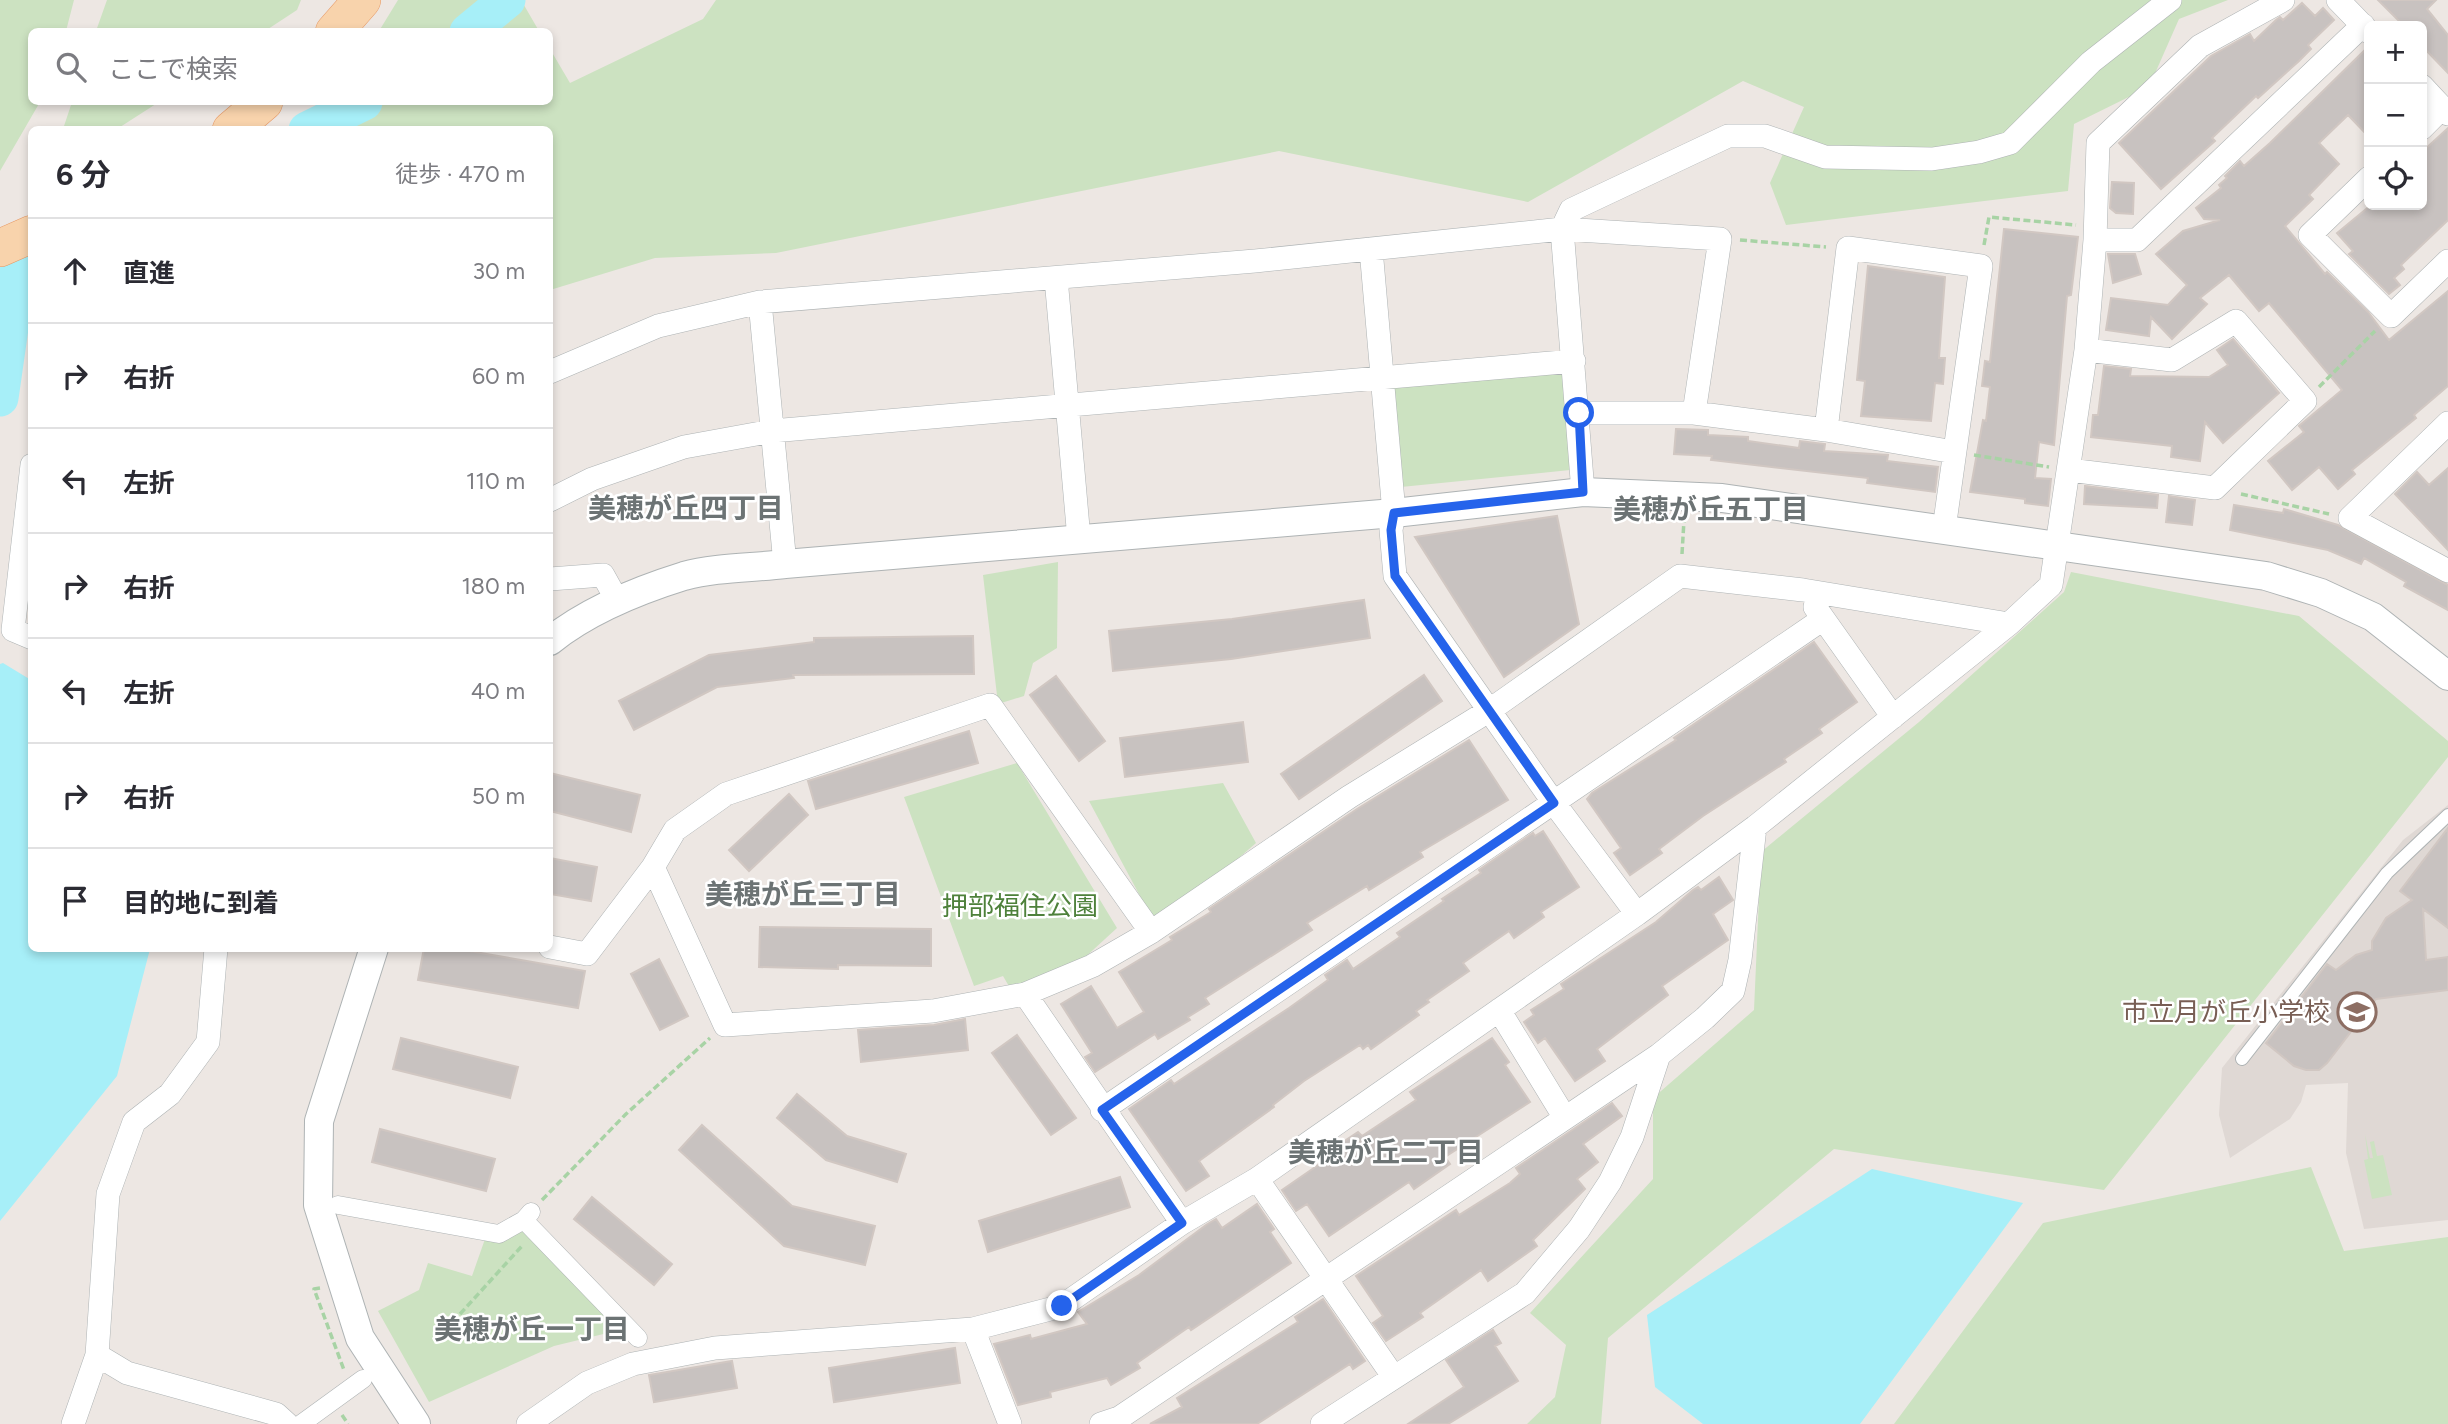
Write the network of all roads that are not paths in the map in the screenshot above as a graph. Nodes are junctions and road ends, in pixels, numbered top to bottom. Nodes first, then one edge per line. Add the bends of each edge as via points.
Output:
1 (362, 0) edge
2 (2170, 0) edge
3 (2283, 0) edge
4 (2338, 0) edge
5 (2364, 27) edge
6 (338, 28) edge
7 (2364, 31) edge
8 (2427, 91) edge
9 (260, 105) edge
10 (2445, 111) edge
11 (2427, 124) edge
12 (236, 126) edge
13 (2364, 183) edge
14 (1562, 229) junction
15 (2095, 233) junction
16 (28, 236) edge
17 (0, 248) edge
18 (1371, 249) junction
19 (2448, 261) edge
20 (1056, 278) junction
21 (760, 302) junction
22 (2086, 350) junction
23 (1574, 361) junction
24 (553, 371) edge
25 (1380, 379) junction
26 (1066, 407) junction
27 (1579, 413) junction
28 (1694, 413) junction
29 (2448, 423) edge
30 (1826, 430) junction
31 (772, 432) junction
32 (1954, 453) junction
33 (2069, 470) junction
34 (1583, 492) junction
35 (553, 498) edge
36 (1394, 513) junction
37 (28, 518) edge
38 (1944, 529) junction
39 (1079, 539) junction
40 (2057, 545) junction
41 (785, 564) junction
42 (2448, 571) edge
43 (553, 579) edge
44 (1803, 590) junction
45 (618, 602) junction
46 (1823, 619) junction
47 (2009, 624) junction
48 (28, 636) edge
49 (553, 638) edge
50 (2448, 676) edge
51 (1490, 710) junction
52 (1893, 717) junction
53 (1554, 803) junction
54 (2448, 815) edge
55 (1755, 827) junction
56 (653, 867) junction
57 (1637, 914) junction
58 (1151, 932) junction
59 (553, 948) edge
60 (216, 952) edge
61 (373, 952) edge
62 (1025, 993) junction
63 (1499, 1010) junction
64 (1659, 1055) junction
65 (2242, 1059) dead end
66 (1102, 1110) junction
67 (1565, 1118) junction
68 (1257, 1179) junction
69 (338, 1205) dead end
70 (1182, 1223) junction
71 (1325, 1278) junction
72 (973, 1329) junction
73 (638, 1338) dead end
74 (97, 1355) junction
75 (1393, 1376) junction
76 (357, 1384) road end
77 (73, 1424) edge
78 (287, 1424) edge
79 (300, 1424) edge
80 (416, 1424) edge
81 (528, 1424) edge
82 (1010, 1424) edge
83 (1101, 1424) edge
84 (1322, 1424) edge

1 - 6 main road
2 - 14 street via 2091,62 2010,143 1932,159 1825,157 1765,136 1728,136 1571,210
3 - 15 street via 2200,46 2098,143
4 - 5 street
7 - 15 street via 2137,240
8 - 10 street
9 - 12 main road
10 - 11 street
13 - 19 street via 2310,235 2391,316
14 - 18 street
14 - 23 street
14 - 28 street via 1720,239
15 - 22 street
16 - 17 main road
18 - 20 street
18 - 25 street
20 - 21 street
20 - 26 street
21 - 24 street via 658,326
21 - 31 street
22 - 33 street
22 - 33 street via 2172,360 2236,321 2305,401 2215,488
23 - 25 street
23 - 27 street
25 - 26 street
25 - 36 street
26 - 31 street
26 - 39 street
27 - 28 street
27 - 34 street
28 - 30 street
29 - 42 street via 2350,518
30 - 32 street
30 - 32 street via 1848,248 1981,267
31 - 35 street via 684,447 592,479
31 - 41 street
32 - 38 street
33 - 40 street
34 - 36 street
34 - 38 street via 1721,498
36 - 39 street
36 - 51 street via 1395,576
37 - 48 street via 13,629
38 - 40 street
39 - 41 street
40 - 47 street via 2051,585
40 - 50 street via 2266,576 2320,593 2373,617
41 - 45 street via 686,576
43 - 45 street via 603,575
44 - 46 street
44 - 47 street
44 - 51 street via 1680,576
45 - 49 street via 568,626
46 - 52 street
46 - 53 street
47 - 52 street
51 - 53 street
51 - 58 street via 1349,797
52 - 55 street
53 - 57 street
53 - 66 street
54 - 65 lane via 2387,873
55 - 57 street
55 - 64 street via 1733,991
56 - 58 street via 675,830 726,794 990,705
56 - 59 street via 587,954
56 - 62 street via 725,1025 933,1011
57 - 63 street
58 - 62 street via 1092,966
60 - 74 street via 208,1042 170,1094 134,1122 108,1194
61 - 80 street via 319,1121 318,1205 360,1338
62 - 66 street
63 - 67 street
63 - 68 street
64 - 67 street
64 - 75 street via 1632,1137 1579,1229 1525,1293
66 - 70 street
67 - 71 street
68 - 70 street
68 - 71 street
69 - 73 street via 499,1234 530,1221
70 - 72 street via 1062,1306
71 - 75 street
71 - 83 street via 1119,1418
72 - 81 street via 715,1348 633,1364 587,1383
72 - 82 street
74 - 77 street
74 - 78 street via 127,1373 276,1415
75 - 84 street
76 - 79 street

